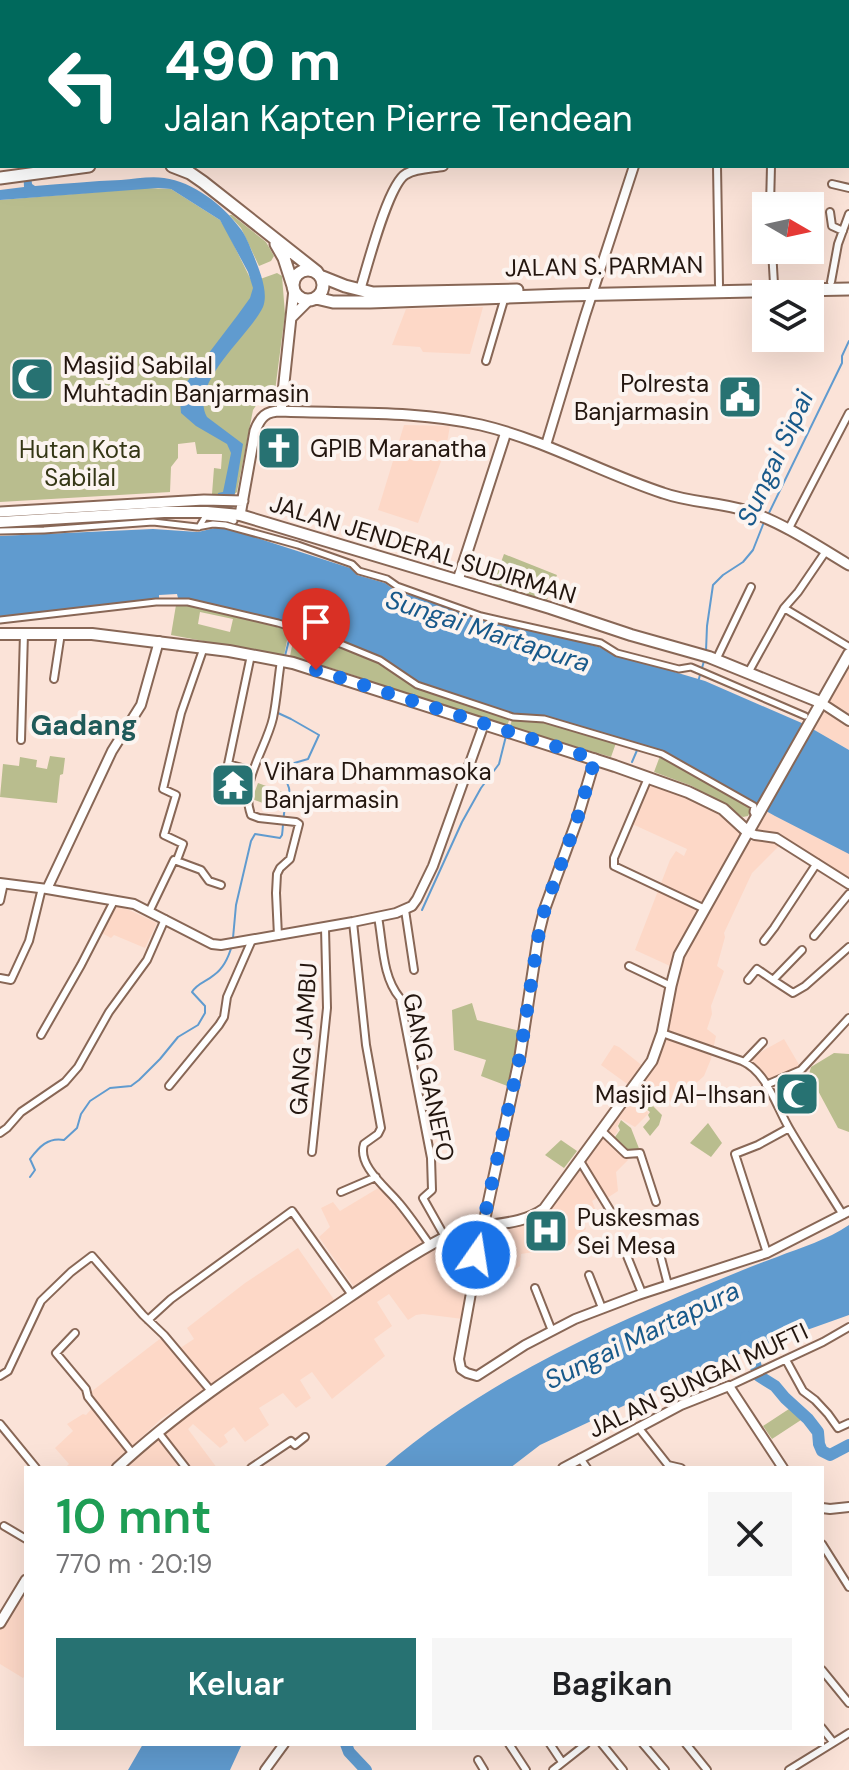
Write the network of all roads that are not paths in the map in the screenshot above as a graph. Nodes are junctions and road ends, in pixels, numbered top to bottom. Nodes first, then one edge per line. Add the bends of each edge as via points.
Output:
1 (69, 168) edge
2 (177, 168) edge
3 (633, 168) edge
4 (717, 168) edge
5 (770, 168) edge
6 (405, 170) edge
7 (35, 172) edge
8 (0, 178) edge
9 (832, 184) dead end
10 (849, 188) edge
11 (770, 192) edge
12 (830, 212) dead end
13 (849, 214) edge
14 (843, 231) junction
15 (269, 233) junction
16 (319, 274) junction
17 (831, 282) junction
18 (849, 282) edge
19 (824, 283) edge
20 (752, 284) edge
21 (719, 285) junction
22 (294, 288) junction
23 (752, 288) edge
24 (824, 288) edge
25 (849, 289) edge
26 (360, 290) junction
27 (593, 291) junction
28 (513, 298) junction
29 (312, 299) junction
30 (291, 318) junction
31 (486, 361) dead end
32 (281, 411) junction
33 (849, 413) edge
34 (506, 432) junction
35 (546, 445) junction
36 (239, 501) junction
37 (0, 512) edge
38 (212, 515) junction
39 (236, 519) junction
40 (0, 522) edge
41 (199, 527) junction
42 (788, 530) junction
43 (0, 531) edge
44 (826, 551) junction
45 (849, 565) edge
46 (458, 580) junction
47 (751, 587) dead end
48 (784, 608) junction
49 (0, 620) edge
50 (24, 633) junction
51 (61, 633) junction
52 (0, 634) edge
53 (159, 641) junction
54 (204, 647) junction
55 (849, 647) edge
56 (849, 654) edge
57 (251, 655) junction
58 (712, 659) junction
59 (284, 661) junction
60 (748, 673) junction
61 (54, 679) dead end
62 (820, 702) junction
63 (809, 716) junction
64 (849, 721) edge
65 (484, 724) junction
66 (21, 740) dead end
67 (595, 759) junction
68 (252, 771) junction
69 (649, 777) junction
70 (756, 815) junction
71 (748, 832) junction
72 (177, 860) junction
73 (817, 863) junction
74 (2, 883) edge
75 (849, 884) edge
76 (221, 885) dead end
77 (45, 889) junction
78 (849, 894) edge
79 (0, 901) edge
80 (114, 901) junction
81 (705, 909) junction
82 (405, 910) junction
83 (149, 912) junction
84 (378, 917) junction
85 (165, 919) junction
86 (353, 922) junction
87 (325, 928) junction
88 (278, 936) junction
89 (814, 936) dead end
90 (252, 940) junction
91 (764, 941) dead end
92 (849, 947) edge
93 (802, 950) dead end
94 (629, 966) dead end
95 (414, 970) dead end
96 (0, 978) edge
97 (748, 980) dead end
98 (773, 980) junction
99 (671, 986) junction
100 (849, 1018) edge
101 (662, 1033) junction
102 (41, 1035) dead end
103 (763, 1042) dead end
104 (744, 1062) junction
105 (766, 1085) junction
106 (169, 1086) dead end
107 (789, 1128) junction
108 (602, 1131) junction
109 (0, 1133) edge
110 (312, 1152) dead end
111 (580, 1161) junction
112 (376, 1177) junction
113 (341, 1192) dead end
114 (656, 1202) dead end
115 (846, 1213) edge
116 (613, 1215) dead end
117 (483, 1227) junction
118 (445, 1237) junction
119 (430, 1245) junction
120 (625, 1251) dead end
121 (767, 1253) junction
122 (661, 1258) dead end
123 (589, 1275) dead end
124 (668, 1285) junction
125 (535, 1288) dead end
126 (642, 1293) junction
127 (352, 1295) junction
128 (602, 1308) junction
129 (148, 1320) junction
130 (849, 1327) edge
131 (552, 1331) junction
132 (75, 1333) dead end
133 (786, 1360) junction
134 (0, 1376) edge
135 (729, 1386) junction
136 (211, 1391) junction
137 (849, 1423) edge
138 (0, 1424) edge
139 (638, 1427) junction
140 (158, 1432) junction
141 (305, 1437) dead end
142 (133, 1454) junction
143 (580, 1458) junction
144 (34, 1466) edge
145 (119, 1466) edge
146 (184, 1466) edge
147 (254, 1466) edge
148 (568, 1466) edge
149 (586, 1466) edge
150 (672, 1466) edge
151 (782, 1466) edge
152 (849, 1507) edge
153 (824, 1508) edge
154 (4, 1526) dead end
155 (24, 1538) edge
156 (824, 1547) edge
157 (24, 1582) edge
158 (849, 1587) edge
159 (4, 1606) edge
160 (0, 1623) edge
161 (824, 1672) edge
162 (849, 1703) edge
163 (824, 1731) edge
164 (849, 1733) edge
165 (833, 1742) junction
166 (283, 1746) edge
167 (510, 1746) edge
168 (551, 1746) edge
169 (583, 1746) edge
170 (603, 1746) edge
171 (645, 1746) edge
172 (688, 1746) edge
173 (562, 1762) junction
174 (618, 1768) edge
175 (265, 1770) edge
176 (526, 1770) edge
177 (553, 1770) edge
178 (665, 1770) edge
179 (707, 1770) edge
180 (789, 1770) edge

1 - 7 highway
2 - 15 highway, JALAN S. PARMAN
3 - 27 street
4 - 21 street
5 - 11 street
6 - 26 street via 388,201
7 - 8 highway
9 - 10 street
12 - 14 street via 832,226
13 - 14 street
14 - 17 street
15 - 16 highway, JALAN S. PARMAN
15 - 22 highway
16 - 22 highway via 299,273
16 - 26 highway, JALAN S. PARMAN
16 - 29 highway via 322,290
17 - 18 highway, JALAN S. PARMAN
17 - 19 highway, JALAN S. PARMAN
20 - 21 highway, JALAN S. PARMAN
21 - 27 highway, JALAN S. PARMAN
22 - 29 highway via 301,298
22 - 30 main road
23 - 27 highway, JALAN S. PARMAN
24 - 25 highway, JALAN S. PARMAN
26 - 27 highway, JALAN S. PARMAN
27 - 28 highway, JALAN S. PARMAN
27 - 35 street
28 - 29 highway, JALAN S. PARMAN
28 - 31 street via 504,300
29 - 30 main road
30 - 32 main road
32 - 34 main road via 454,420
32 - 36 main road via 259,419
33 - 42 street
34 - 35 main road
34 - 46 main road
35 - 42 main road via 627,481 734,508
36 - 37 main road, JALAN JENDERAL SUDIRMAN
36 - 39 main road
38 - 39 main road, JALAN JENDERAL SUDIRMAN
38 - 40 main road, JALAN JENDERAL SUDIRMAN via 164,512
38 - 41 street
39 - 41 street
39 - 46 main road, JALAN JENDERAL SUDIRMAN
39 - 63 street via 481,616 601,643 617,653 679,669 691,667
41 - 43 street via 153,522
42 - 44 main road
44 - 45 main road
44 - 48 street
46 - 58 main road, JALAN JENDERAL SUDIRMAN
47 - 58 street
48 - 55 street
48 - 60 street
49 - 70 street via 188,602 278,623 380,660 417,685 513,717 544,719 662,754 754,806
50 - 51 main road
50 - 52 main road
50 - 66 street
51 - 53 main road
51 - 61 street
53 - 54 main road
53 - 77 street via 141,705 112,751
54 - 57 main road
54 - 72 street via 163,789 176,795 164,835 183,844
56 - 62 main road
57 - 59 main road
57 - 68 street via 228,764
58 - 60 main road, JALAN JENDERAL SUDIRMAN
59 - 65 main road
59 - 68 street via 270,730
60 - 62 main road, JALAN JENDERAL SUDIRMAN
62 - 63 main road
62 - 64 street
63 - 70 main road
65 - 67 main road
65 - 82 street via 433,866 417,899
67 - 69 main road
67 - 117 main road via 539,932 520,1056
68 - 88 street via 251,815 299,824 290,859 277,874
69 - 71 main road via 707,800
69 - 81 street via 614,866
70 - 71 main road
71 - 73 street via 776,838
71 - 81 main road
72 - 76 street
72 - 83 street
73 - 75 street
73 - 91 street
74 - 77 street
74 - 79 street
77 - 80 street
77 - 96 street via 11,980
78 - 89 street
80 - 83 street
80 - 102 street
81 - 99 main road via 679,955
82 - 84 street
82 - 95 street
83 - 85 street
84 - 86 street
84 - 118 street, GANG GANEFO via 388,975 400,998 431,1158 432,1190 423,1198
85 - 90 street via 212,944
85 - 109 street via 147,960 113,1005 78,1067
86 - 87 street
86 - 112 street via 381,1128 362,1152
87 - 88 street
87 - 110 street, GANG JAMBU via 327,1008
88 - 90 street
90 - 106 street via 227,997 224,1017
92 - 98 street via 796,993
93 - 98 street
94 - 99 street
97 - 98 street via 757,969
99 - 101 main road
100 - 105 street via 801,1070
101 - 104 street
101 - 108 main road via 652,1061
103 - 104 street
104 - 105 street
105 - 107 street
107 - 115 street
107 - 121 street via 734,1156
108 - 111 main road
108 - 114 street via 626,1154 640,1153
111 - 116 street
111 - 117 main road via 538,1213
112 - 113 street
112 - 119 street
115 - 121 street
117 - 118 main road
117 - 131 street via 461,1369 477,1376
118 - 119 main road
119 - 127 main road
120 - 126 street
121 - 124 street
122 - 124 street
123 - 128 street
124 - 126 street
125 - 131 street
126 - 128 street
127 - 129 street via 292,1211
127 - 136 main road
128 - 131 street
129 - 134 street via 92,1256 41,1301 8,1371
129 - 136 street
130 - 133 street, JALAN SUNGAI MUFTI
132 - 142 street via 56,1353
133 - 135 street, JALAN SUNGAI MUFTI
133 - 137 street via 803,1391 838,1428
135 - 139 street, JALAN SUNGAI MUFTI
135 - 151 street
136 - 140 main road
138 - 144 street
139 - 143 street, JALAN SUNGAI MUFTI
139 - 150 street
140 - 142 main road
140 - 146 street
141 - 147 street
142 - 145 main road
143 - 148 street, JALAN SUNGAI MUFTI
143 - 149 street
152 - 153 street
154 - 155 street
156 - 158 street
157 - 159 main road
159 - 160 main road
161 - 162 street
163 - 165 street
164 - 165 street
165 - 180 street
166 - 175 street
167 - 176 street
168 - 173 street
169 - 173 street
170 - 174 street
171 - 178 street
172 - 179 street
173 - 177 street

